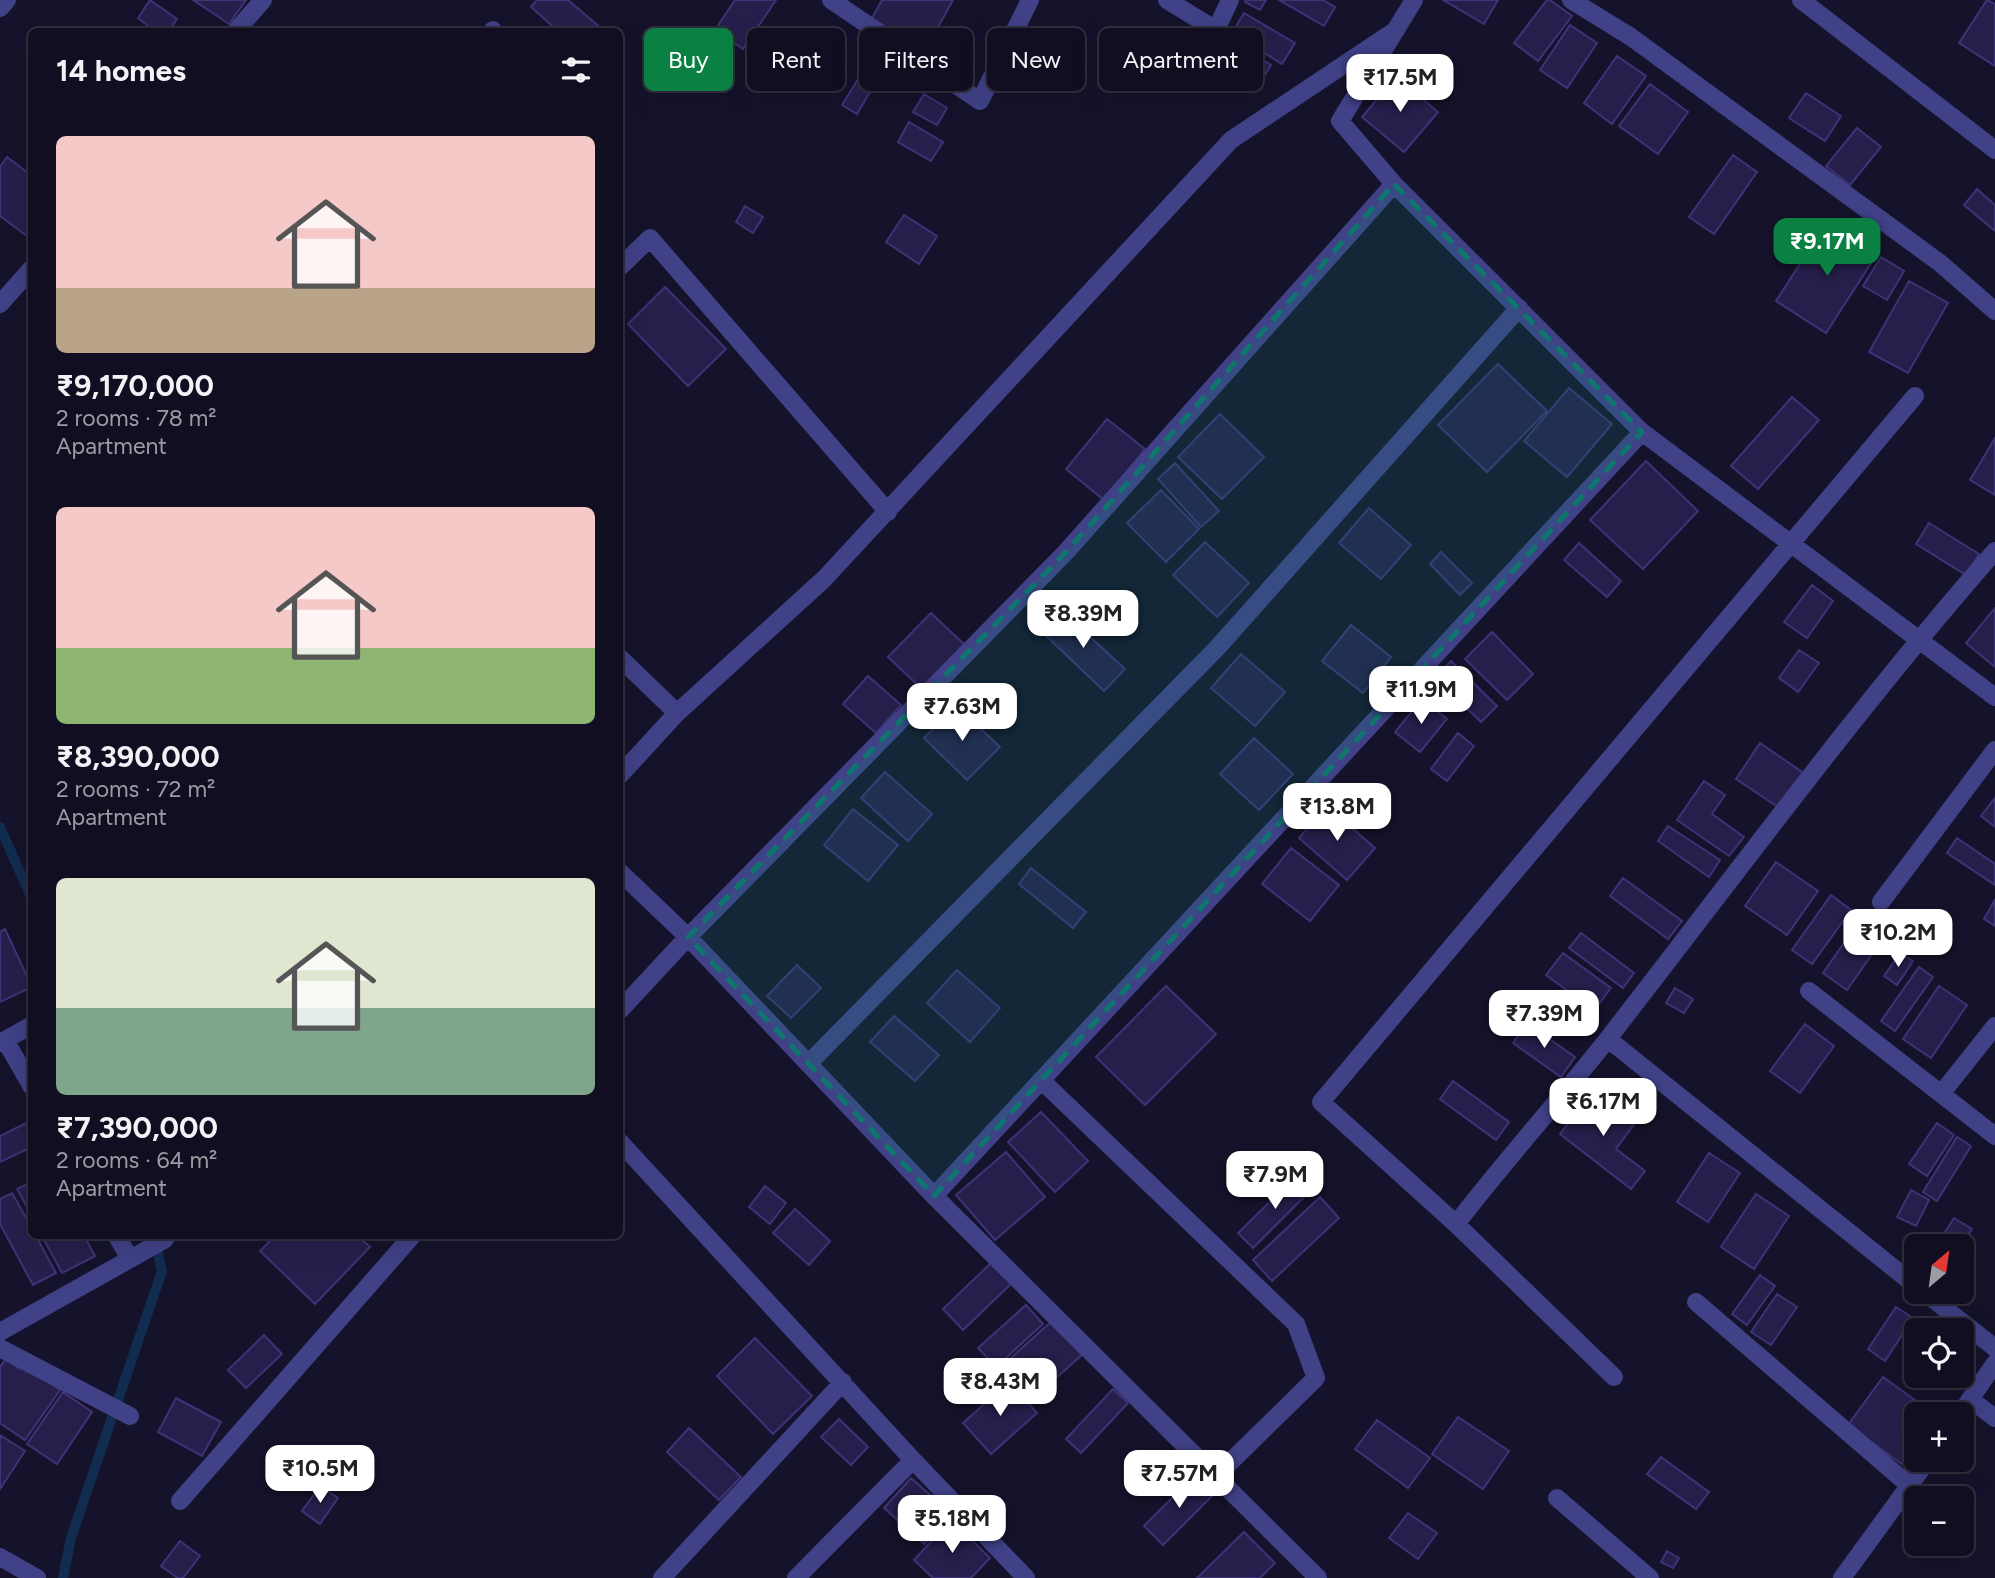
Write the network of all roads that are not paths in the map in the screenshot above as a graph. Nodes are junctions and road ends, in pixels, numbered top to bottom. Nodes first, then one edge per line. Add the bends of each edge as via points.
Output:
1 (7, 0) edge
2 (262, 0) edge
3 (831, 0) edge
4 (1030, 0) edge
5 (1167, 0) edge
6 (1230, 0) edge
7 (1414, 0) edge
8 (1571, 0) edge
9 (1801, 0) edge
10 (0, 8) edge
11 (238, 28) edge
12 (1396, 30) junction
13 (1995, 150) edge
14 (1394, 184) junction
15 (623, 264) edge
16 (28, 272) edge
17 (0, 304) edge
18 (1519, 308) junction
19 (1995, 311) edge
20 (1915, 396) dead end
21 (1642, 432) junction
22 (888, 512) junction
23 (1790, 543) junction
24 (1995, 551) edge
25 (1919, 638) junction
26 (623, 661) edge
27 (1995, 697) edge
28 (677, 713) junction
29 (1995, 750) edge
30 (623, 772) edge
31 (623, 875) edge
32 (1881, 902) dead end
33 (688, 937) junction
34 (1809, 991) dead end
35 (623, 1007) edge
36 (1995, 1026) edge
37 (28, 1027) edge
38 (1608, 1039) junction
39 (2, 1042) edge
40 (809, 1063) junction
41 (1041, 1080) junction
42 (28, 1081) edge
43 (1941, 1094) junction
44 (1995, 1136) edge
45 (623, 1145) edge
46 (934, 1196) junction
47 (1455, 1224) junction
48 (119, 1239) edge
49 (165, 1239) edge
50 (409, 1239) edge
51 (130, 1259) junction
52 (1904, 1276) edge
53 (1696, 1302) dead end
54 (1939, 1304) edge
55 (0, 1332) edge
56 (0, 1348) edge
57 (1995, 1348) edge
58 (1995, 1363) edge
59 (1614, 1377) dead end
60 (843, 1382) junction
61 (1968, 1402) edge
62 (1974, 1410) edge
63 (130, 1416) dead end
64 (1995, 1418) edge
65 (913, 1460) junction
66 (1920, 1472) edge
67 (1215, 1477) junction
68 (1910, 1486) joint
69 (1904, 1494) edge
70 (1557, 1498) dead end
71 (180, 1501) dead end
72 (0, 1558) edge
73 (1022, 1577) edge
74 (37, 1578) edge
75 (662, 1578) edge
76 (796, 1578) edge
77 (1318, 1578) edge
78 (1650, 1578) edge
79 (1842, 1578) edge

1 - 10 street
2 - 11 street
3 - 4 street via 980,101
5 - 6 street via 1216,30
7 - 12 street
8 - 19 street via 1631,37 1940,262
9 - 13 street
12 - 14 street via 1340,121
12 - 22 street via 1231,140
14 - 18 street
14 - 33 street via 1065,553
15 - 22 street via 650,238
16 - 17 street
18 - 21 street
18 - 40 street via 1218,647
20 - 23 street
21 - 23 street
21 - 41 street
22 - 28 street via 824,579
23 - 25 street
23 - 47 street via 1321,1102
24 - 25 street
25 - 27 street
25 - 38 street
26 - 28 street
28 - 30 street
29 - 32 street
31 - 33 street
33 - 35 street
33 - 40 street
34 - 43 street
36 - 43 street
37 - 39 street
38 - 47 street
38 - 52 street
39 - 42 street
40 - 46 street
41 - 46 street
41 - 67 street via 1297,1324 1317,1378
43 - 44 street
45 - 60 street
46 - 67 street
47 - 59 street
48 - 51 street
49 - 51 street
50 - 71 street
51 - 55 street
53 - 68 street
54 - 57 street
56 - 63 street
58 - 61 street
60 - 65 street
60 - 75 street
62 - 64 street
65 - 73 street
65 - 76 street
66 - 68 street
67 - 77 street
69 - 79 street
70 - 78 street
72 - 74 street

